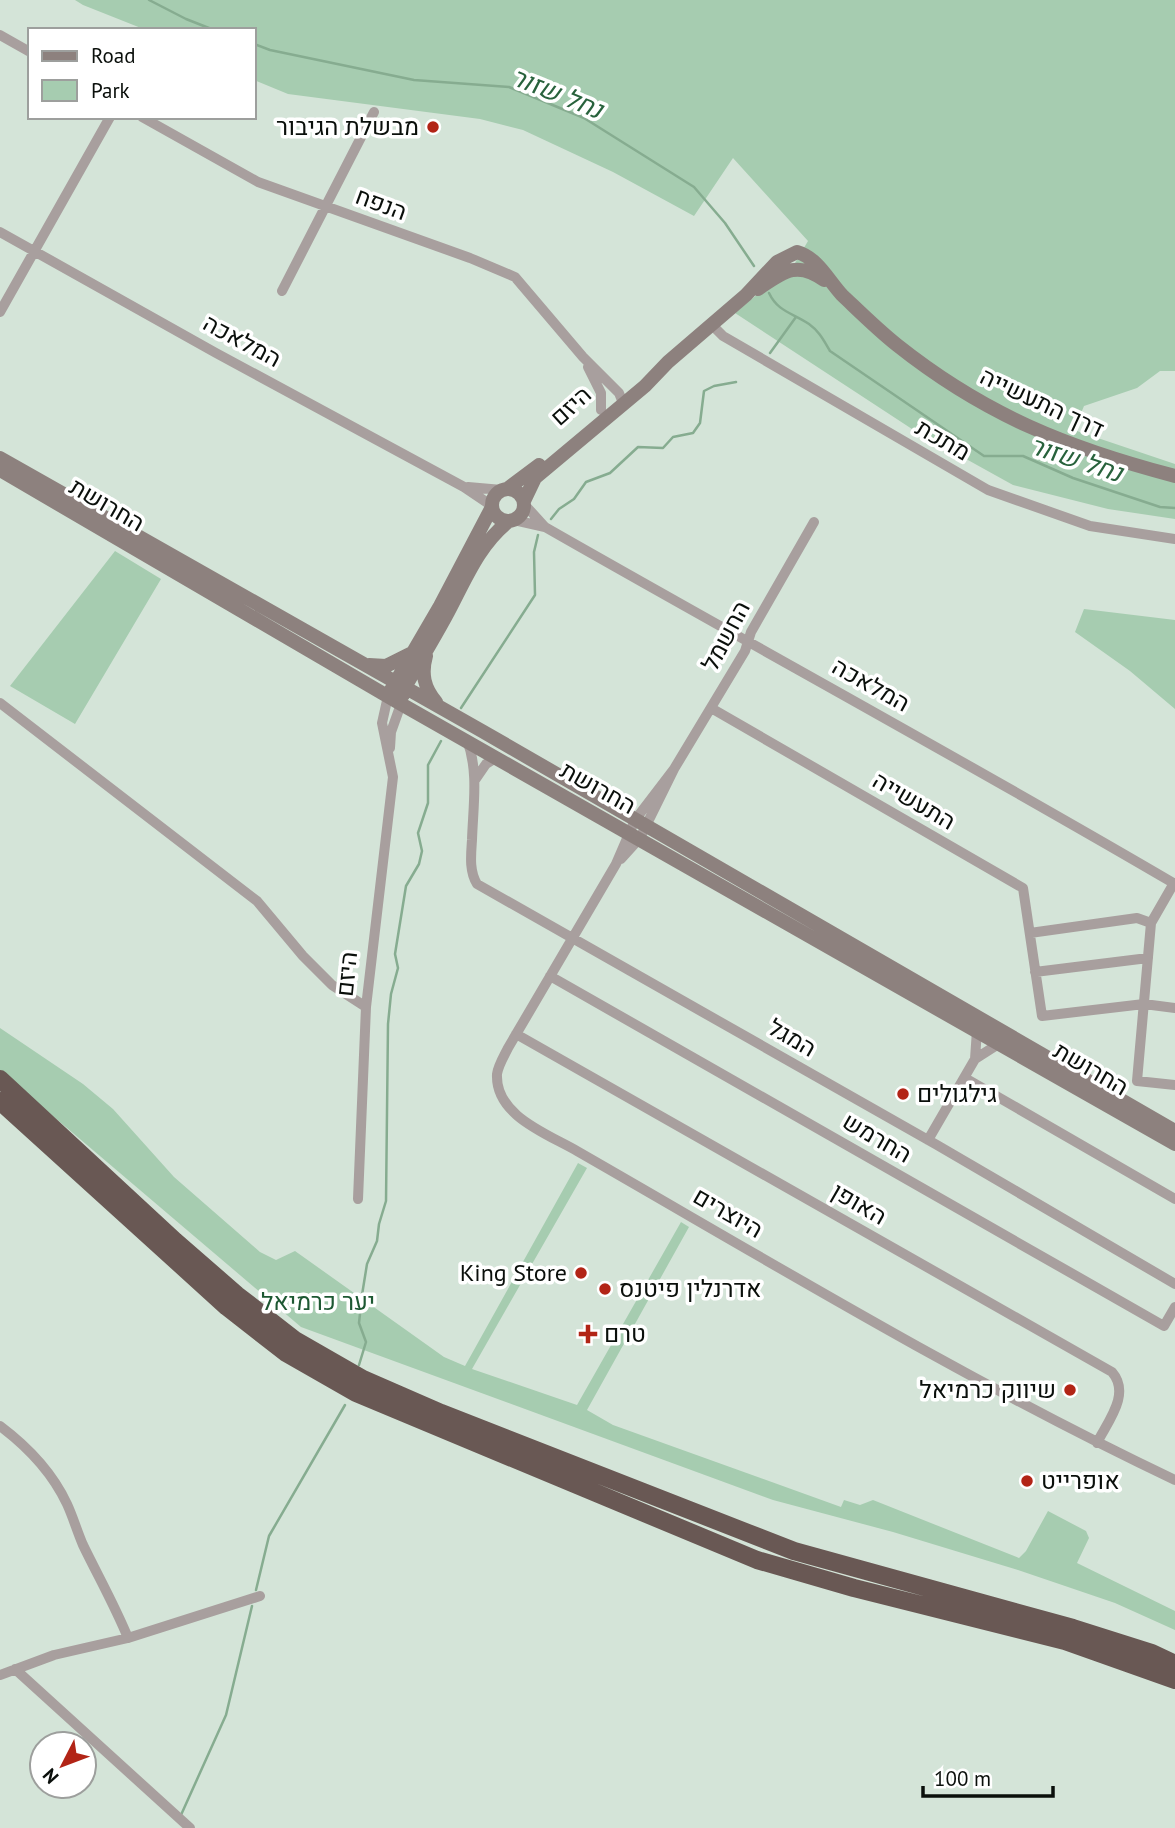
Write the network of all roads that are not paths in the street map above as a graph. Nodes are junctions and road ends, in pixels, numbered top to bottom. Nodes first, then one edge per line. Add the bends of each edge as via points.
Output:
1 (0, 35) edge
2 (28, 51) edge
3 (374, 112) dead end
4 (109, 119) edge
5 (146, 119) edge
6 (326, 206) junction
7 (0, 232) edge
8 (33, 252) junction
9 (282, 291) dead end
10 (0, 312) edge
11 (712, 325) junction
12 (583, 357) junction
13 (621, 398) junction
14 (601, 410) junction
15 (1, 469) edge
16 (1175, 476) edge
17 (464, 487) junction
18 (505, 490) junction
19 (524, 502) junction
20 (492, 507) junction
21 (511, 521) junction
22 (814, 522) dead end
23 (545, 527) junction
24 (1175, 540) edge
25 (443, 611) junction
26 (747, 643) junction
27 (429, 647) junction
28 (413, 652) junction
29 (367, 665) junction
30 (400, 684) junction
31 (388, 696) junction
32 (0, 703) edge
33 (401, 704) junction
34 (710, 708) junction
35 (442, 709) junction
36 (467, 740) junction
37 (390, 755) junction
38 (497, 757) junction
39 (475, 780) junction
40 (638, 829) junction
41 (1175, 883) edge
42 (1151, 923) junction
43 (1030, 933) junction
44 (572, 937) junction
45 (1148, 958) junction
46 (1035, 972) junction
47 (550, 975) junction
48 (1144, 1004) junction
49 (366, 1007) junction
50 (1175, 1007) edge
51 (977, 1030) junction
52 (516, 1034) junction
53 (1000, 1043) junction
54 (975, 1059) junction
55 (965, 1078) junction
56 (0, 1079) edge
57 (1175, 1085) edge
58 (0, 1101) edge
59 (1175, 1131) edge
60 (928, 1140) junction
61 (1175, 1144) edge
62 (358, 1199) dead end
63 (1175, 1199) edge
64 (1175, 1284) edge
65 (1175, 1307) edge
66 (0, 1426) edge
67 (1097, 1443) junction
68 (1175, 1480) edge
69 (260, 1596) dead end
70 (128, 1638) junction
71 (1175, 1664) edge
72 (15, 1669) junction
73 (0, 1675) edge
74 (1175, 1680) edge
75 (186, 1826) edge

1 - 2 street
3 - 6 street
4 - 8 street
5 - 6 street, הנפח via 258,182
6 - 9 street
6 - 12 street, הנפח via 515,277
7 - 8 street, המלאכה
8 - 10 street
8 - 17 street, המלאכה
11 - 13 street, היזם
11 - 16 street, דרך התעשייה via 777,261 797,251 812,259 839,292 897,345 962,392 1037,432 1112,460
11 - 24 street, מתכת via 723,336 988,490 1090,526
12 - 13 street, הנפח
12 - 14 street, הנפח via 601,393
13 - 14 street, היזם
13 - 19 street, היזם via 535,478
14 - 18 street, היזם
15 - 29 street, החרושת
15 - 31 street, החרושת
17 - 18 street, המלאכה
17 - 20 street, המלאכה
18 - 19 street, המלאכה via 517,492
18 - 20 street via 494,497
19 - 21 street via 521,516
19 - 23 street, המלאכה
20 - 21 street, המלאכה via 497,517
20 - 25 street, היזם
21 - 23 street, המלאכה
21 - 25 street, היזם via 488,541
22 - 26 street, החשמל
23 - 26 street, המלאכה
25 - 27 street, היזם
25 - 28 street, היזם
26 - 34 street, החשמל
26 - 41 street, המלאכה
27 - 30 street, היזם
27 - 35 street via 425,683
28 - 29 street via 386,666
28 - 30 street, היזם
29 - 30 street, החרושת
30 - 31 street, היזם
30 - 33 street, היזם
30 - 35 street, החרושת
31 - 33 street, החרושת
31 - 37 street, היזם via 382,723
32 - 49 street via 257,901 332,985
33 - 36 street, החרושת
33 - 37 street, היזם via 391,732
34 - 40 street, החשמל
34 - 43 street, התעשייה via 1023,888
35 - 40 street, החרושת
36 - 38 street, החרושת
36 - 39 street, המגל
37 - 49 street, היזם via 393,777
38 - 39 street
38 - 40 street, החרושת
39 - 44 street, המגל via 471,863 477,884
40 - 44 street, היוצרים
40 - 51 street, החרושת
40 - 59 street, החרושת
41 - 42 street
42 - 43 street via 1138,918
42 - 45 street
43 - 46 street, התעשייה
44 - 47 street, היוצרים
44 - 60 street, המגל
45 - 46 street
45 - 48 street
46 - 48 street, התעשייה via 1042,1016
47 - 52 street, היוצרים
47 - 65 street, החרמש via 1164,1326
48 - 50 street
48 - 57 street via 1137,1081
49 - 62 street, היזם
51 - 53 street, החרושת
51 - 54 street
52 - 67 street, היוצרים via 497,1074 502,1095 516,1115
52 - 67 street, האופן via 1112,1372 1121,1395
53 - 54 street
53 - 61 street, החרושת
54 - 55 street
55 - 60 street
55 - 63 street
56 - 71 highway via 237,1295 295,1340 363,1378 794,1551 1073,1628
58 - 74 highway via 227,1307 286,1353 356,1393 757,1560 1065,1640
60 - 64 street, המגל
66 - 70 street via 53,1478
67 - 68 street, היוצרים
69 - 70 street
70 - 72 street
72 - 73 street
72 - 75 street

